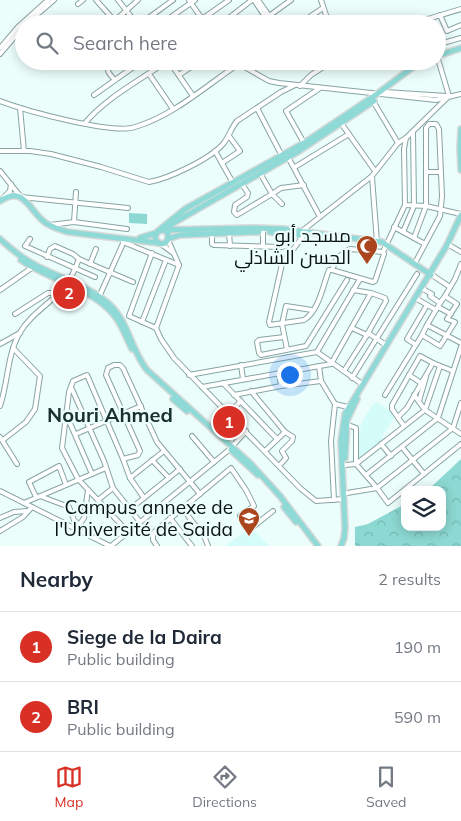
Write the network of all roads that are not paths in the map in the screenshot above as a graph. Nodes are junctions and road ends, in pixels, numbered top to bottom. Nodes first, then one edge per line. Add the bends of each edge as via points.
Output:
1 (51, 0) edge
2 (83, 0) edge
3 (96, 0) edge
4 (118, 0) edge
5 (138, 0) edge
6 (173, 0) edge
7 (229, 0) edge
8 (253, 0) edge
9 (258, 0) edge
10 (291, 0) edge
11 (320, 0) edge
12 (192, 1) edge
13 (78, 4) dead end
14 (323, 8) junction
15 (461, 9) edge
16 (126, 10) junction
17 (33, 15) edge
18 (109, 15) edge
19 (121, 15) edge
20 (131, 15) edge
21 (152, 15) edge
22 (173, 15) edge
23 (200, 15) edge
24 (208, 15) edge
25 (233, 15) edge
26 (266, 15) edge
27 (266, 15) edge
28 (268, 15) edge
29 (312, 15) edge
30 (326, 15) dead end
31 (440, 15) edge
32 (461, 25) edge
33 (446, 29) edge
34 (15, 30) edge
35 (15, 37) edge
36 (461, 38) edge
37 (446, 44) edge
38 (0, 48) edge
39 (461, 50) edge
40 (0, 54) edge
41 (446, 54) edge
42 (446, 55) edge
43 (108, 70) edge
44 (129, 70) edge
45 (155, 70) edge
46 (175, 70) edge
47 (186, 70) edge
48 (230, 70) edge
49 (250, 70) edge
50 (320, 70) edge
51 (410, 70) edge
52 (414, 70) edge
53 (441, 70) edge
54 (149, 74) junction
55 (179, 75) junction
56 (115, 80) junction
57 (294, 85) junction
58 (300, 86) junction
59 (320, 88) junction
60 (381, 94) junction
61 (461, 94) edge
62 (94, 95) dead end
63 (193, 96) junction
64 (449, 96) junction
65 (0, 100) edge
66 (373, 101) junction
67 (20, 108) junction
68 (257, 108) junction
69 (174, 109) junction
70 (424, 122) junction
71 (85, 123) junction
72 (341, 124) junction
73 (427, 126) junction
74 (461, 129) edge
75 (413, 131) junction
76 (349, 134) junction
77 (229, 136) junction
78 (406, 138) junction
79 (304, 143) junction
80 (398, 143) junction
81 (0, 151) edge
82 (24, 151) junction
83 (215, 151) junction
84 (285, 157) junction
85 (222, 163) junction
86 (295, 167) junction
87 (461, 170) edge
88 (0, 171) edge
89 (376, 171) junction
90 (426, 172) junction
91 (440, 172) junction
92 (260, 173) junction
93 (372, 176) junction
94 (233, 183) junction
95 (242, 183) junction
96 (11, 184) junction
97 (304, 185) junction
98 (76, 192) dead end
99 (272, 194) junction
100 (21, 197) junction
101 (0, 200) edge
102 (75, 203) junction
103 (282, 204) dead end
104 (405, 205) junction
105 (414, 206) junction
106 (426, 206) junction
107 (128, 208) dead end
108 (440, 210) junction
109 (461, 214) edge
110 (320, 216) junction
111 (74, 222) junction
112 (461, 222) edge
113 (48, 225) junction
114 (394, 227) junction
115 (127, 229) dead end
116 (158, 231) junction
117 (229, 232) junction
118 (263, 232) junction
119 (403, 232) junction
120 (212, 233) junction
121 (302, 233) junction
122 (287, 234) junction
123 (168, 236) junction
124 (414, 238) junction
125 (30, 239) dead end
126 (138, 239) junction
127 (0, 240) edge
128 (124, 240) junction
129 (377, 242) junction
130 (160, 243) junction
131 (425, 244) junction
132 (386, 245) junction
133 (449, 245) junction
134 (230, 246) junction
135 (262, 246) junction
136 (96, 249) dead end
137 (383, 252) junction
138 (461, 252) edge
139 (152, 253) junction
140 (173, 253) junction
141 (47, 257) junction
142 (79, 259) junction
143 (166, 260) junction
144 (90, 264) junction
145 (415, 264) junction
146 (461, 264) edge
147 (179, 265) junction
148 (33, 266) junction
149 (75, 268) junction
150 (332, 270) junction
151 (111, 273) junction
152 (416, 274) dead end
153 (431, 274) junction
154 (95, 277) dead end
155 (360, 279) junction
156 (347, 280) dead end
157 (133, 282) dead end
158 (67, 283) junction
159 (450, 287) junction
160 (423, 289) junction
161 (0, 290) edge
162 (353, 290) junction
163 (59, 293) junction
164 (371, 293) junction
165 (445, 296) junction
166 (99, 297) junction
167 (417, 299) junction
168 (400, 302) junction
169 (427, 305) junction
170 (438, 306) junction
171 (409, 308) junction
172 (312, 310) junction
173 (15, 314) dead end
174 (451, 314) junction
175 (142, 322) junction
176 (455, 322) junction
177 (282, 324) junction
178 (461, 324) edge
179 (427, 326) junction
180 (156, 328) junction
181 (352, 328) junction
182 (20, 333) junction
183 (367, 334) junction
184 (422, 335) junction
185 (447, 336) junction
186 (284, 337) junction
187 (376, 339) junction
188 (461, 343) edge
189 (0, 344) edge
190 (386, 345) junction
191 (416, 345) junction
192 (461, 347) edge
193 (14, 348) junction
194 (288, 349) junction
195 (412, 350) junction
196 (317, 352) junction
197 (420, 356) junction
198 (290, 357) junction
199 (332, 362) junction
200 (432, 363) junction
201 (242, 365) junction
202 (319, 366) junction
203 (440, 366) junction
204 (453, 371) junction
205 (344, 372) junction
206 (279, 373) junction
207 (426, 374) junction
208 (189, 375) junction
209 (409, 375) junction
210 (352, 378) junction
211 (243, 379) junction
212 (322, 381) junction
213 (421, 382) junction
214 (222, 383) junction
215 (362, 384) junction
216 (281, 386) junction
217 (71, 387) junction
218 (202, 387) junction
219 (251, 391) junction
220 (234, 395) junction
221 (385, 395) dead end
222 (414, 395) junction
223 (240, 401) junction
224 (419, 401) junction
225 (461, 403) edge
226 (335, 404) junction
227 (0, 406) edge
228 (141, 406) junction
229 (348, 407) junction
230 (425, 410) junction
231 (66, 413) junction
232 (229, 413) junction
233 (124, 414) junction
234 (398, 417) junction
235 (438, 418) junction
236 (107, 420) junction
237 (346, 424) junction
238 (404, 426) junction
239 (90, 428) junction
240 (453, 428) junction
241 (246, 431) junction
242 (285, 432) junction
243 (76, 434) junction
244 (461, 434) edge
245 (192, 436) dead end
246 (1, 439) edge
247 (278, 439) junction
248 (332, 441) junction
249 (341, 441) junction
250 (381, 444) junction
251 (461, 444) edge
252 (230, 447) junction
253 (402, 447) junction
254 (164, 451) junction
255 (265, 451) junction
256 (391, 456) junction
257 (124, 460) junction
258 (152, 460) junction
259 (412, 460) junction
260 (214, 462) junction
261 (17, 464) dead end
262 (356, 464) junction
263 (279, 466) junction
264 (345, 466) junction
265 (106, 468) junction
266 (180, 469) junction
267 (92, 474) junction
268 (424, 474) junction
269 (366, 475) junction
270 (130, 478) junction
271 (169, 478) junction
272 (78, 479) junction
273 (190, 481) junction
274 (66, 485) junction
275 (113, 488) junction
276 (377, 488) junction
277 (88, 490) junction
278 (0, 491) edge
279 (347, 493) junction
280 (200, 494) junction
281 (38, 497) junction
282 (144, 498) junction
283 (344, 499) junction
284 (98, 500) junction
285 (334, 500) junction
286 (24, 503) junction
287 (32, 507) junction
288 (182, 508) junction
289 (130, 510) junction
290 (28, 511) junction
291 (273, 511) dead end
292 (0, 518) edge
293 (170, 518) junction
294 (140, 522) junction
295 (79, 525) junction
296 (79, 530) junction
297 (0, 531) edge
298 (128, 532) junction
299 (111, 546) edge
300 (158, 546) edge
301 (192, 546) edge
302 (208, 546) edge
303 (314, 546) edge
304 (318, 546) edge
305 (340, 546) edge
306 (344, 546) edge

1 - 17 street
2 - 13 street
3 - 18 street
4 - 16 street
5 - 16 street
6 - 21 street
7 - 24 street
8 - 25 street
8 - 26 street
9 - 27 street
10 - 28 street
11 - 14 street
12 - 22 street
12 - 23 street
14 - 29 street
14 - 30 street
15 - 31 street
16 - 19 street
16 - 20 street
32 - 33 street
34 - 38 street
35 - 40 street
36 - 37 street
39 - 41 main road
39 - 42 main road
43 - 56 street
44 - 56 street
45 - 54 street
46 - 55 street
47 - 55 street
48 - 63 street
49 - 57 street via 273,82
50 - 58 street
51 - 60 main road
52 - 60 main road
53 - 64 street
54 - 69 street
54 - 71 street via 94,112
55 - 63 street
56 - 62 street
57 - 58 street
57 - 68 street
58 - 59 street
59 - 60 street
59 - 79 street via 286,111
60 - 64 street via 436,100
60 - 66 main road
60 - 79 main road
61 - 64 street
63 - 69 street
64 - 70 street
65 - 67 street
66 - 72 main road
66 - 80 street
67 - 71 street
67 - 82 street
68 - 77 street via 232,126
68 - 84 street
69 - 71 street via 127,129
70 - 73 street
70 - 75 street
72 - 76 street
72 - 84 main road
73 - 90 street
73 - 91 street via 438,126
74 - 87 main road
75 - 78 street
75 - 105 street
76 - 86 street
76 - 89 street
77 - 83 street
77 - 85 street via 240,152
78 - 80 street
78 - 104 street
79 - 84 main road
80 - 89 street
81 - 82 street
82 - 83 street via 51,154 149,182 188,167
83 - 85 street
84 - 86 street
84 - 92 main road
84 - 94 main road
85 - 94 street
86 - 97 street
88 - 96 street
89 - 93 street
90 - 91 street
90 - 106 street
91 - 108 street
92 - 95 main road
92 - 99 street
93 - 110 street
93 - 129 street
94 - 116 main road via 186,209
95 - 99 street via 248,195 235,205 237,215
95 - 123 main road via 174,222
96 - 100 street
96 - 101 street via 10,191
97 - 99 street via 281,188
97 - 110 street
98 - 102 street
99 - 103 street
100 - 101 main road
100 - 102 street
100 - 113 main road
102 - 107 street
102 - 111 street
104 - 105 street
104 - 114 street
105 - 106 street
105 - 119 street
106 - 108 street
106 - 124 street
108 - 109 street
108 - 131 street
109 - 153 main road
110 - 121 street
111 - 113 street
111 - 115 street
112 - 133 main road
113 - 128 main road via 68,232
114 - 119 street
114 - 132 street
116 - 123 main road
116 - 126 main road
116 - 130 main road via 155,239
117 - 118 main road
117 - 120 main road
117 - 134 street
118 - 122 main road
118 - 135 street
119 - 124 street
120 - 123 main road
120 - 134 street via 212,244
121 - 122 main road
121 - 123 main road via 253,228
121 - 129 main road
121 - 132 main road
121 - 177 street via 282,264 269,322 270,325
122 - 135 street via 285,246
123 - 130 main road
123 - 140 street
124 - 131 street
125 - 141 street via 25,246
126 - 128 main road
126 - 130 main road
127 - 148 main road
128 - 139 street
128 - 151 street
129 - 132 main road
130 - 140 street
131 - 145 street
132 - 137 street
132 - 145 main road
133 - 138 street
133 - 153 main road
134 - 135 street
136 - 144 street
137 - 150 street via 350,249 337,258
137 - 155 street via 375,281
139 - 143 street
139 - 175 street via 129,316
140 - 147 street
141 - 142 street via 55,246
141 - 149 street
142 - 144 street
142 - 149 street
143 - 147 street
143 - 175 street
144 - 151 street
145 - 153 main road
146 - 159 street
147 - 180 street
148 - 158 main road
148 - 161 street
149 - 154 street
149 - 158 street
150 - 155 street
150 - 172 street via 328,270
151 - 157 street
151 - 166 street
152 - 168 street
153 - 159 street
153 - 160 main road
153 - 171 main road
155 - 162 street
156 - 194 street via 306,346
158 - 163 street
158 - 166 main road
158 - 252 main road via 109,310 148,376
159 - 165 street
160 - 167 main road
160 - 170 street via 432,294 430,296
162 - 164 street
162 - 196 street
163 - 173 street via 48,293
163 - 182 street
164 - 181 street
164 - 183 street via 386,301
165 - 170 street
165 - 174 street via 457,304
166 - 252 main road via 119,315 147,370
167 - 169 street
167 - 237 main road via 357,399
168 - 171 street
168 - 187 street
169 - 170 street
169 - 191 street via 408,339
170 - 174 street
170 - 179 street
171 - 190 main road
172 - 177 street via 304,320
172 - 177 street via 287,305
174 - 176 street via 447,319
175 - 180 street
176 - 178 street
176 - 185 street
177 - 186 street
179 - 184 street
179 - 185 street
180 - 208 street via 161,340
181 - 183 street
181 - 199 street
182 - 189 street
182 - 193 street
183 - 187 street
183 - 205 street
184 - 185 street via 440,346
184 - 191 street
185 - 188 street
186 - 194 street
186 - 194 street via 259,340 258,350 261,355
187 - 190 street
187 - 210 street
190 - 215 main road
191 - 195 street
192 - 204 street
193 - 227 street
193 - 246 street via 40,376 35,409 26,422
194 - 198 street
195 - 197 street
195 - 221 street
196 - 198 street
196 - 199 street
197 - 200 street
197 - 209 street
198 - 201 street
199 - 202 street
199 - 205 street
200 - 203 street
200 - 207 street
201 - 208 street
201 - 211 street
202 - 206 street
202 - 212 street
203 - 204 street
203 - 230 street
204 - 235 street
205 - 210 street
206 - 211 street
206 - 216 street
207 - 213 street
207 - 224 street
208 - 218 street
209 - 213 street
209 - 234 street via 392,405
210 - 215 street
211 - 214 street
212 - 216 street
212 - 226 street
213 - 222 street
214 - 218 street
214 - 220 street
215 - 229 main road
216 - 219 street
217 - 231 street
217 - 236 street via 73,381 87,375
217 - 239 street
218 - 232 street
219 - 220 street
219 - 242 street
220 - 223 street
222 - 224 street
222 - 234 street
223 - 232 street
223 - 247 street
224 - 230 street
225 - 240 street
226 - 229 street
226 - 248 street
228 - 233 street
228 - 233 street via 123,368 114,365 108,368 106,375
228 - 254 street
229 - 249 main road
230 - 235 street
230 - 238 street
231 - 243 street
231 - 272 street via 62,448
232 - 241 street
233 - 236 street
233 - 257 street via 140,451 138,455
234 - 238 street
235 - 240 street
235 - 253 street
236 - 239 street
236 - 257 street
237 - 262 street via 356,428
237 - 264 main road
238 - 250 street
239 - 243 street
239 - 265 street
240 - 244 street
240 - 259 street
241 - 252 street
241 - 255 street
242 - 247 street
242 - 263 street via 293,438 282,451 286,458
243 - 267 street
245 - 260 street
246 - 261 street
247 - 255 street
248 - 249 street
248 - 285 street
249 - 283 main road
250 - 256 street
250 - 262 street
251 - 268 street
252 - 260 street
252 - 303 main road via 262,480
252 - 304 main road via 269,483
253 - 256 street
253 - 259 street
254 - 258 street
254 - 266 street
255 - 263 street
256 - 269 street
257 - 270 street
258 - 270 street
258 - 271 street
259 - 268 street
259 - 276 street
260 - 273 street
262 - 264 street
262 - 269 street
263 - 285 street via 316,500
264 - 279 main road
265 - 267 street
265 - 275 street
266 - 271 street
266 - 273 street
267 - 272 street
268 - 276 street via 388,503
269 - 276 street
270 - 282 street
271 - 282 street
272 - 274 street
272 - 277 street
273 - 280 street
273 - 294 street
274 - 281 street
274 - 281 street via 59,466 29,482
275 - 284 street
275 - 289 street
276 - 279 street
277 - 284 street
277 - 295 street via 84,518
278 - 286 street
279 - 306 main road via 348,533
280 - 288 street
280 - 291 street via 231,468 254,506 240,516 250,529
281 - 286 street
281 - 295 street via 70,507
282 - 289 street
283 - 285 street
283 - 305 main road via 345,533
284 - 298 street
286 - 287 street
287 - 290 street
287 - 296 street
288 - 293 street
288 - 302 street
289 - 294 street
290 - 292 street
290 - 297 street
293 - 300 street via 152,536
293 - 301 street
294 - 298 street
295 - 296 street
296 - 299 street
298 - 299 street

